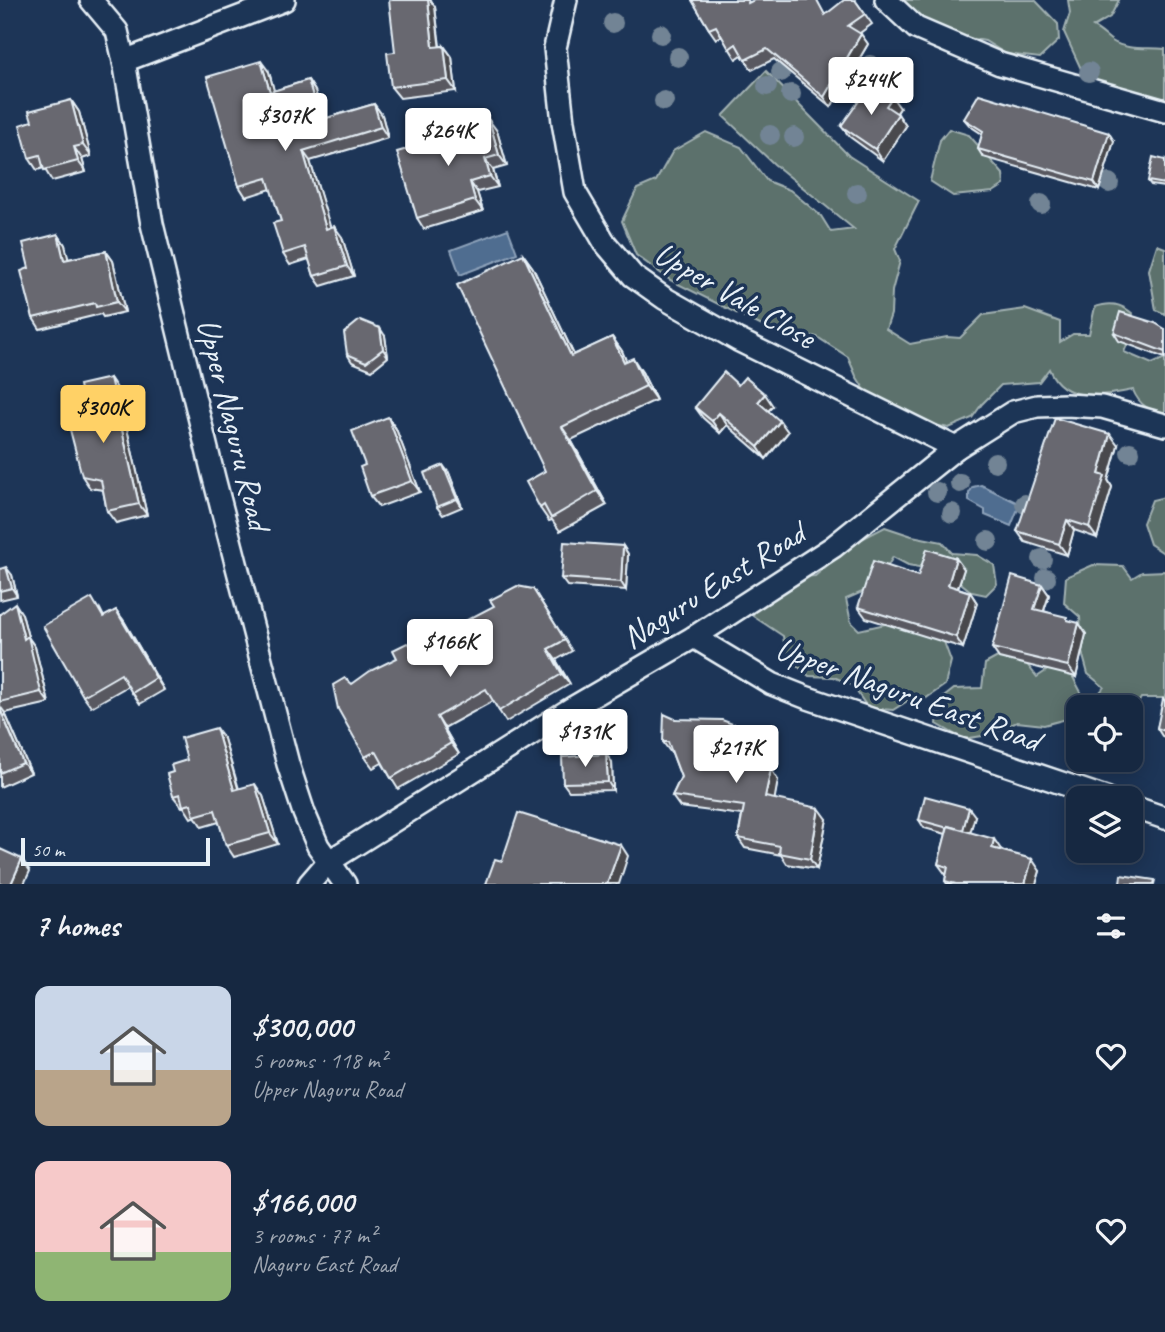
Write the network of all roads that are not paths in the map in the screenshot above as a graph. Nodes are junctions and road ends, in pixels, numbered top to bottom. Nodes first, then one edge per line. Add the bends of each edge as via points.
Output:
1 (91, 0) edge
2 (284, 0) edge
3 (566, 0) edge
4 (886, 0) edge
5 (124, 61) junction
6 (1165, 111) edge
7 (1165, 425) edge
8 (956, 448) junction
9 (694, 637) junction
10 (1070, 786) edge
11 (1143, 810) edge
12 (1165, 818) edge
13 (328, 862) junction
14 (309, 884) edge
15 (345, 884) edge

1 - 5 street, Upper Naguru Road via 117,31
2 - 5 street
3 - 8 street, Upper Vale Close via 555,48 575,192 605,243 633,276 738,340
4 - 6 street via 916,29 1000,64
5 - 13 street, Upper Naguru Road via 152,224 214,478 288,764 304,813
7 - 8 street, Naguru East Road via 1102,407 1037,406 1013,412
8 - 9 street, Naguru East Road via 833,547
9 - 10 street, Upper Naguru East Road via 772,684 804,697
9 - 13 street, Naguru East Road
11 - 12 street
13 - 14 street, Naguru East Road
13 - 15 street, Upper Naguru Road

